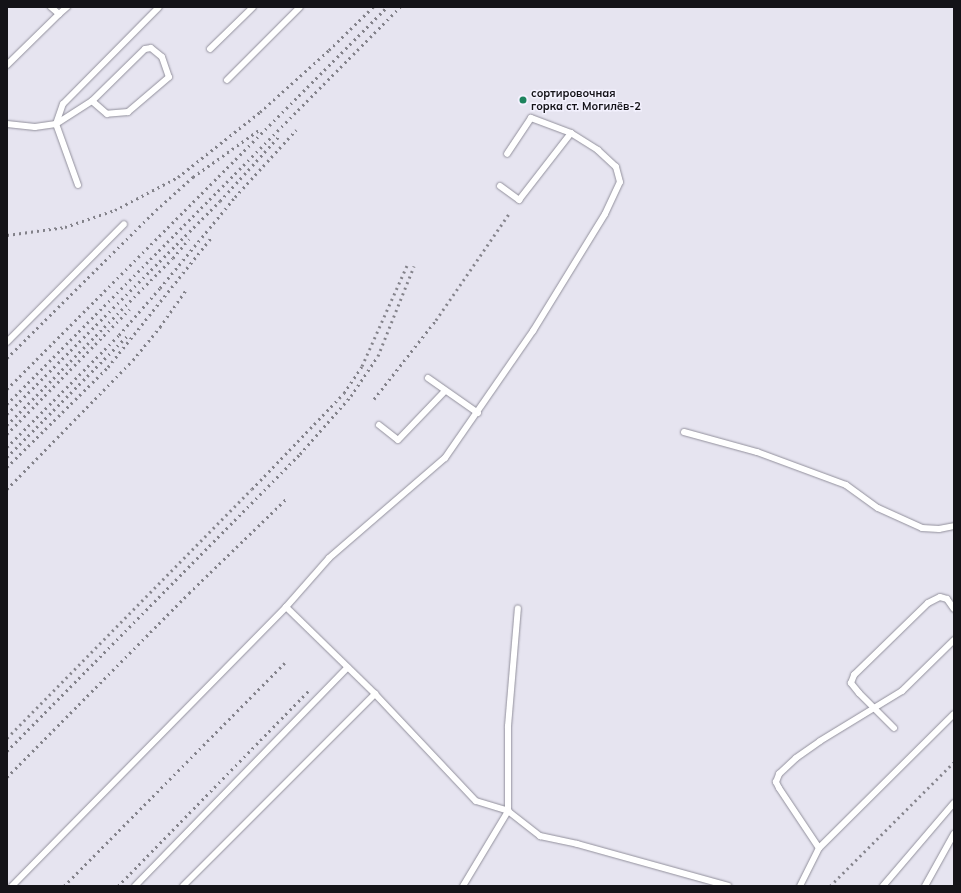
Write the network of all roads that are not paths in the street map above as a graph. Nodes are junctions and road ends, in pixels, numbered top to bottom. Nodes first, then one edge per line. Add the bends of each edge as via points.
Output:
1 (51, 7) edge
2 (67, 7) edge
3 (159, 7) edge
4 (253, 7) edge
5 (300, 7) edge
6 (58, 14) junction
7 (210, 49) dead end
8 (7, 65) edge
9 (228, 80) dead end
10 (92, 101) junction
11 (7, 124) edge
12 (56, 124) junction
13 (571, 133) junction
14 (507, 154) dead end
15 (78, 185) dead end
16 (500, 186) dead end
17 (124, 224) dead end
18 (7, 342) edge
19 (428, 378) dead end
20 (445, 390) junction
21 (478, 413) junction
22 (379, 425) dead end
23 (684, 432) dead end
24 (954, 526) edge
25 (286, 607) junction
26 (518, 608) dead end
27 (954, 609) edge
28 (954, 640) edge
29 (348, 667) junction
30 (375, 694) junction
31 (874, 708) junction
32 (954, 714) edge
33 (894, 728) dead end
34 (954, 803) edge
35 (508, 811) junction
36 (954, 834) edge
37 (819, 848) junction
38 (12, 886) edge
39 (135, 886) edge
40 (183, 886) edge
41 (463, 886) edge
42 (728, 886) edge
43 (800, 886) edge
44 (883, 886) edge
45 (926, 886) edge

1 - 6 lane
2 - 6 lane
3 - 12 lane via 63,104
4 - 7 lane
5 - 9 lane
6 - 8 lane
10 - 10 lane via 107,114 128,112 169,77 162,57 150,48 145,49
10 - 12 lane
11 - 12 lane via 35,128
12 - 15 lane
13 - 14 lane via 531,118
13 - 16 lane via 519,200
13 - 21 lane via 598,150 616,167 620,182 605,214 534,331
17 - 18 lane
19 - 20 lane
20 - 21 lane
20 - 22 lane via 398,440
21 - 25 lane via 446,458 329,558
23 - 24 lane via 757,452 846,485 878,508 922,528 939,529
25 - 29 lane
25 - 38 lane
26 - 35 lane via 508,726
27 - 31 lane via 947,599 940,597 928,603 854,675 851,683
28 - 31 lane via 902,692
29 - 30 lane
29 - 39 lane
30 - 35 lane via 476,801
30 - 40 lane
31 - 33 lane
31 - 37 lane via 796,758 779,774 776,782 779,788
32 - 37 lane
34 - 44 lane
35 - 41 lane
35 - 42 lane via 540,836
36 - 45 lane
37 - 43 lane

